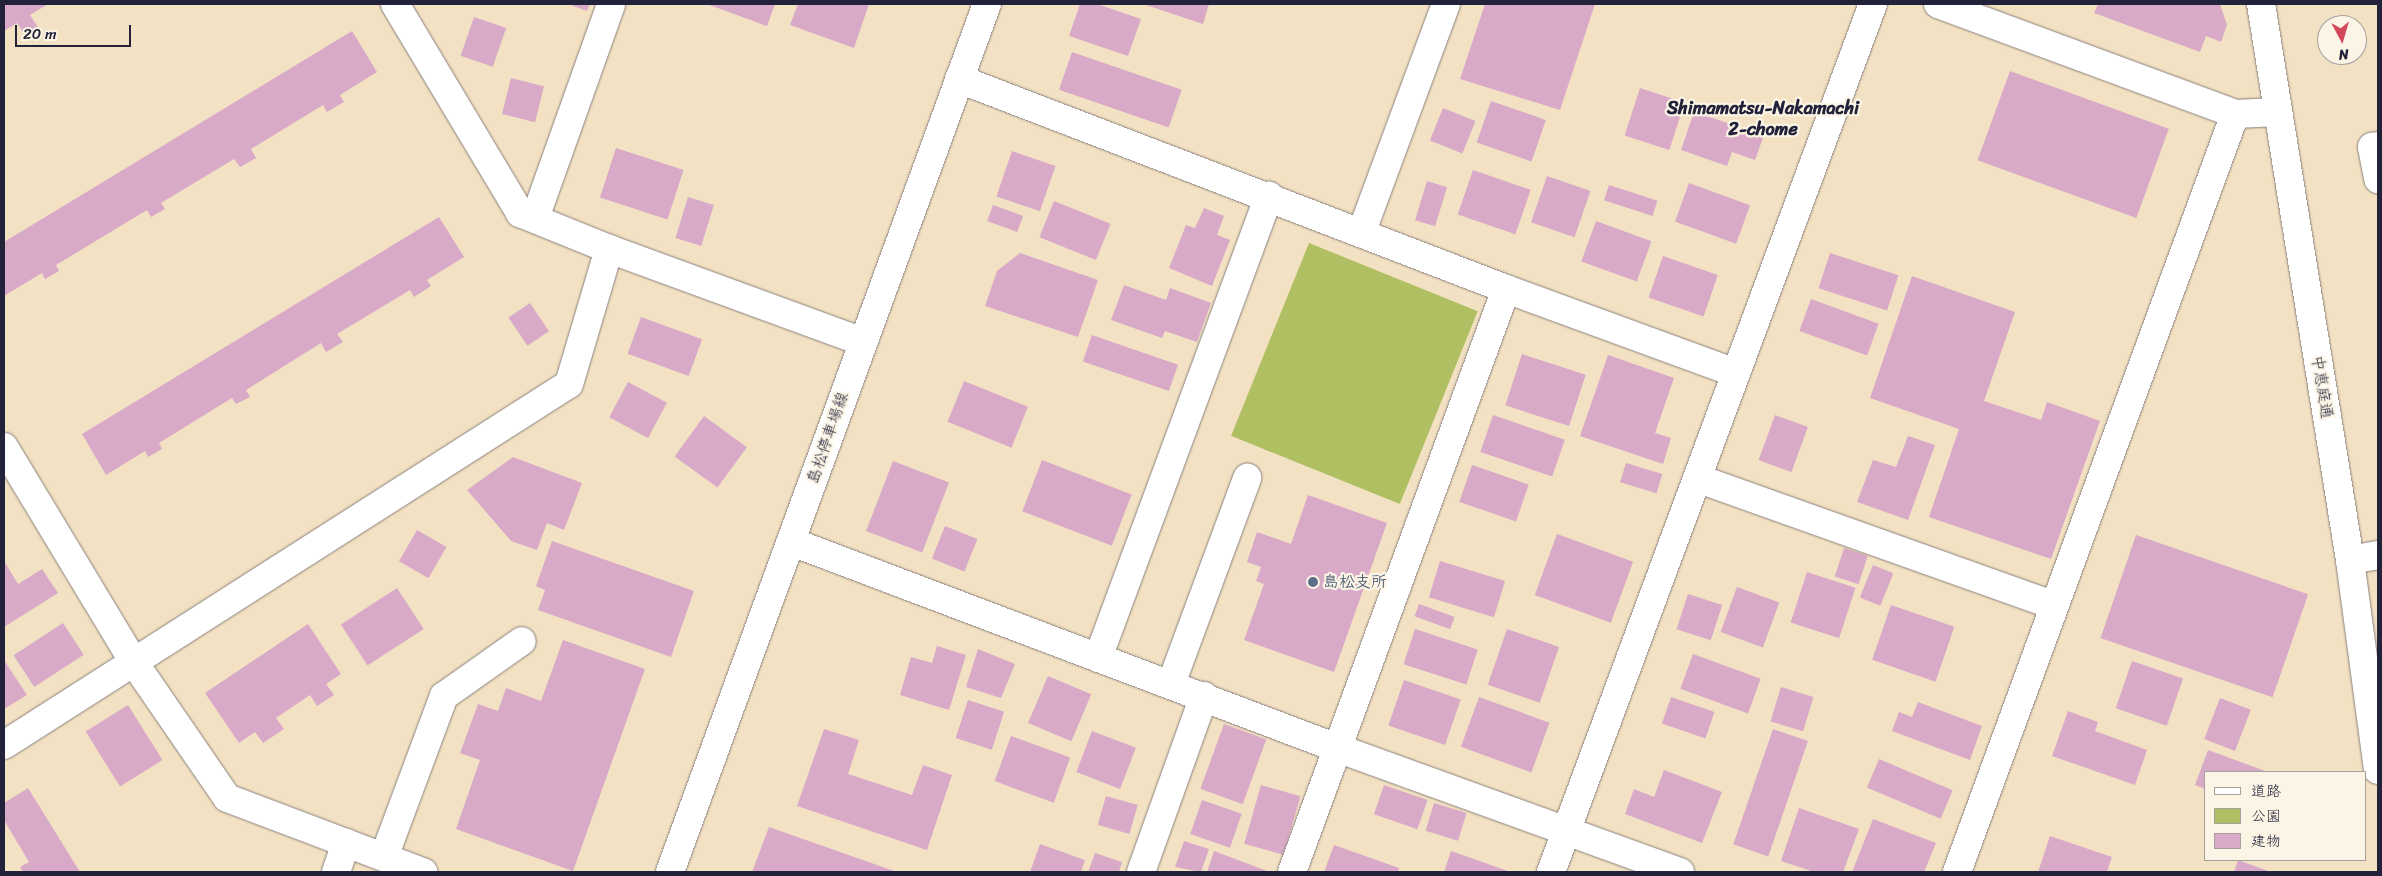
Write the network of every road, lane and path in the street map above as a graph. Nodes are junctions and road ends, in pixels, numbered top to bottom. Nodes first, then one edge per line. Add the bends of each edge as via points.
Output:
1 (395, 4) edge
2 (611, 4) edge
3 (987, 4) edge
4 (1446, 4) edge
5 (1873, 4) edge
6 (1938, 4) edge
7 (2261, 4) edge
8 (959, 79) junction
9 (2278, 112) junction
10 (2235, 114) junction
11 (2378, 146) edge
12 (2378, 179) edge
13 (1269, 196) junction
14 (535, 218) junction
15 (1362, 232) junction
16 (609, 250) junction
17 (1506, 289) junction
18 (862, 341) junction
19 (1735, 372) junction
20 (4, 447) edge
21 (1247, 478) dead end
22 (1699, 479) junction
23 (792, 542) junction
24 (2378, 556) edge
25 (2350, 560) junction
26 (2053, 604) junction
27 (522, 641) dead end
28 (1098, 658) junction
29 (133, 661) junction
30 (1171, 684) junction
31 (1204, 696) junction
32 (4, 744) edge
33 (1337, 748) junction
34 (2378, 770) edge
35 (1567, 831) junction
36 (346, 843) junction
37 (384, 857) junction
38 (336, 872) edge
39 (423, 872) edge
40 (670, 872) edge
41 (1141, 872) edge
42 (1292, 872) edge
43 (1551, 872) edge
44 (1680, 872) edge
45 (1957, 872) edge

1 - 14 street via 520,213
2 - 14 street
3 - 8 street, 島松停車場線
4 - 15 street
5 - 19 street
6 - 10 street
7 - 9 street, 中恵庭通
8 - 13 street
8 - 18 street, 島松停車場線
9 - 10 street
9 - 25 street, 中恵庭通
10 - 26 street
11 - 12 street via 2372,147
13 - 15 street
13 - 28 street
14 - 16 street
15 - 17 street
16 - 18 street
16 - 29 street via 568,384
17 - 19 street
17 - 33 street
18 - 23 street, 島松停車場線
19 - 22 street
20 - 29 street
21 - 30 street
22 - 26 street
22 - 35 street
23 - 28 street
23 - 40 street, 島松停車場線
24 - 25 street
25 - 34 street, 中恵庭通
26 - 45 street
27 - 37 street via 444,696
28 - 30 street
29 - 32 street
29 - 36 street via 228,798
30 - 31 street
31 - 33 street
31 - 41 street
33 - 35 street
33 - 42 street
35 - 43 street
35 - 44 street
36 - 37 street
36 - 38 street
37 - 39 street

